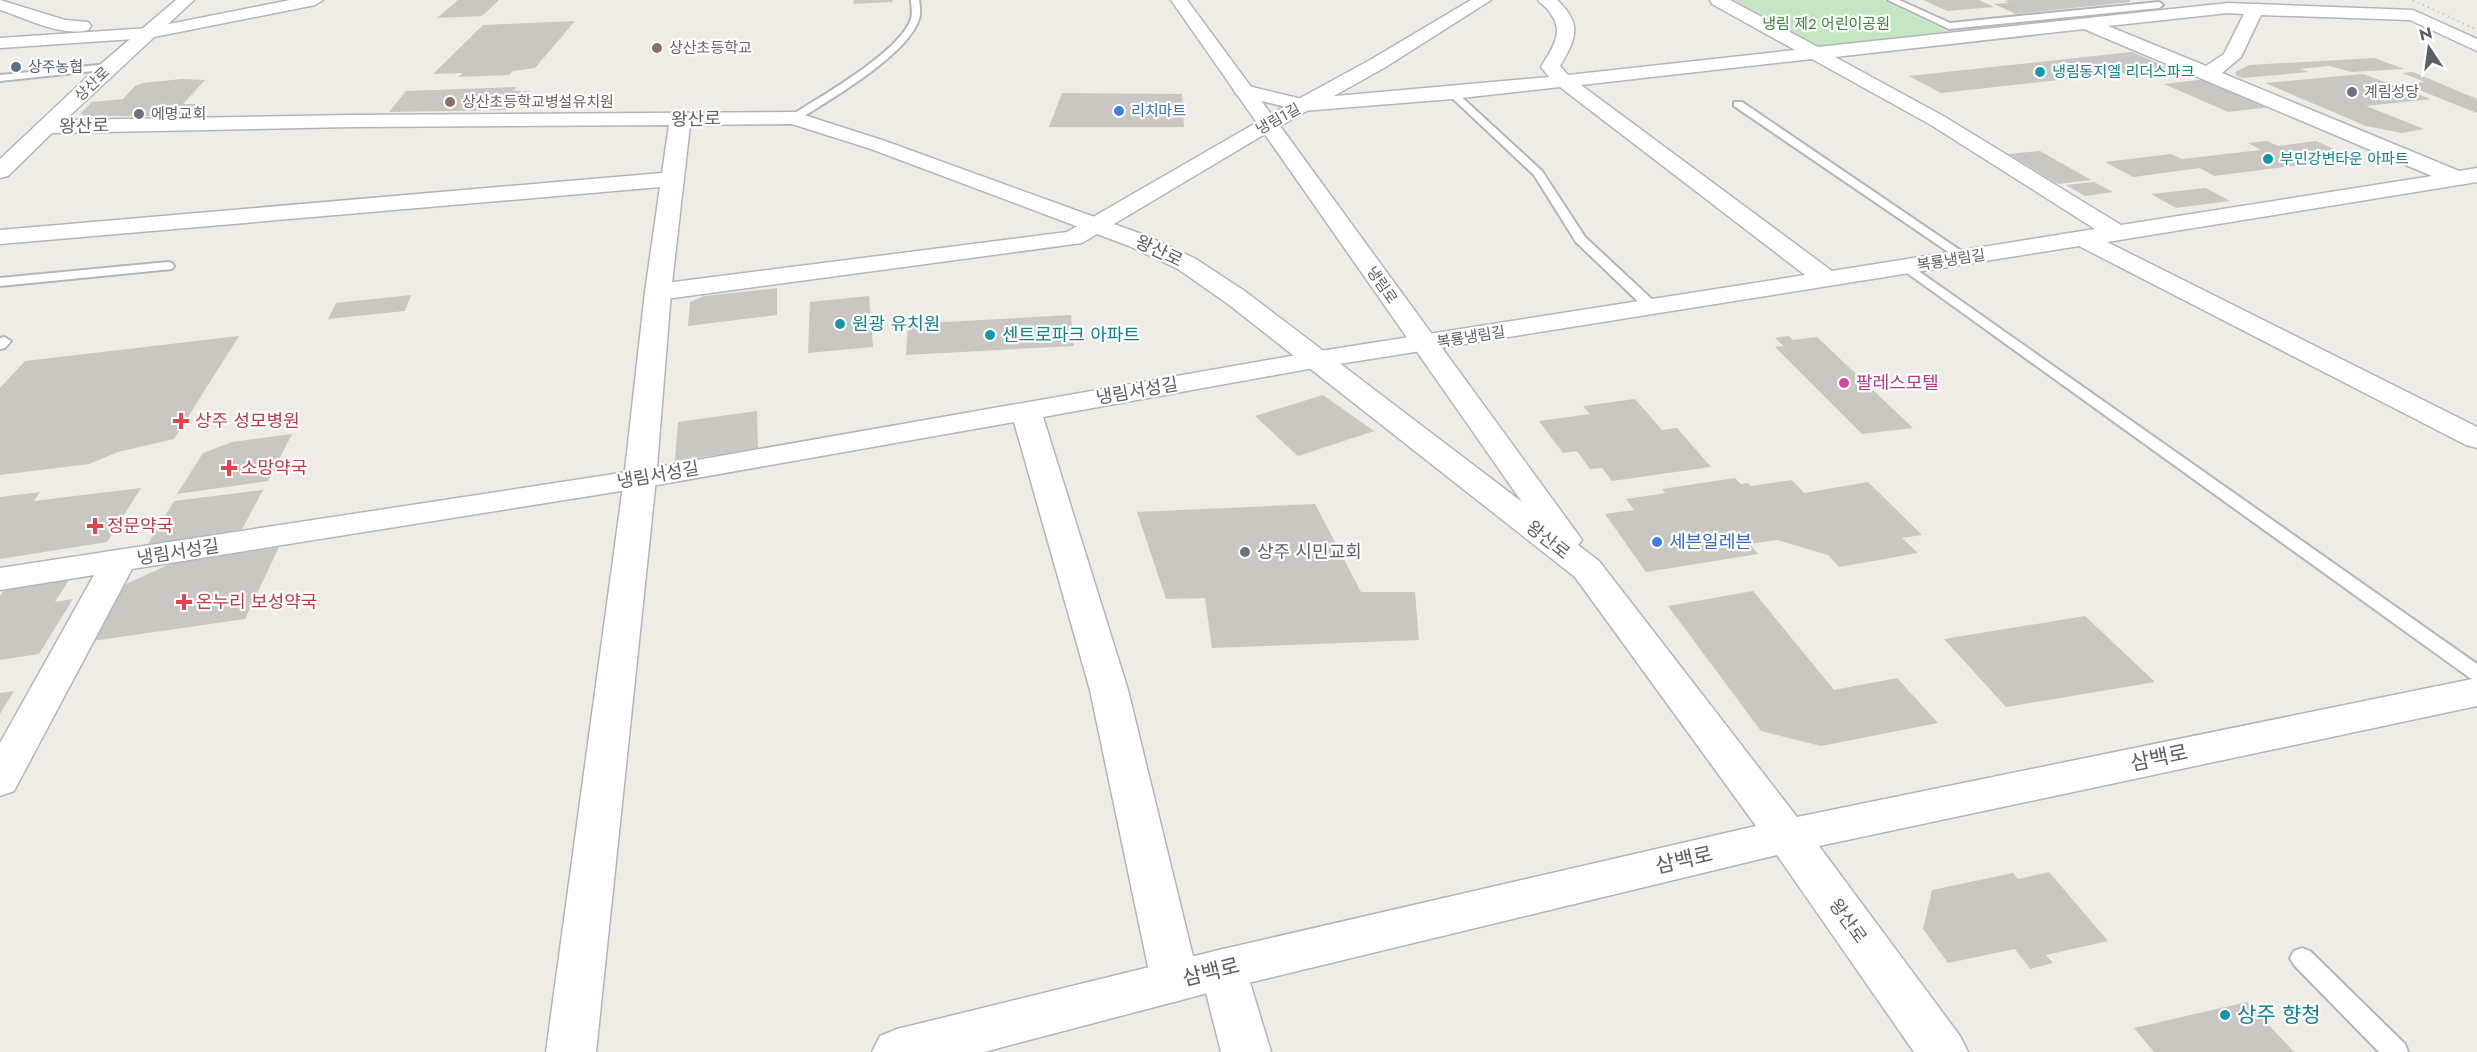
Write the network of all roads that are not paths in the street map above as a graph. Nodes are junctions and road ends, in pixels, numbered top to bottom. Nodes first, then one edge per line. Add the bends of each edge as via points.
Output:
1 (186, 0) edge
2 (315, 0) edge
3 (915, 0) edge
4 (1179, 0) edge
5 (1483, 0) edge
6 (1546, 0) edge
7 (1718, 0) edge
8 (1892, 0) edge
9 (0, 4) edge
10 (2225, 4) edge
11 (2159, 5) dead end
12 (2255, 10) junction
13 (2088, 24) junction
14 (149, 33) junction
15 (0, 43) edge
16 (2477, 46) edge
17 (1815, 54) junction
18 (110, 67) junction
19 (2208, 74) junction
20 (0, 78) edge
21 (1564, 81) junction
22 (1244, 91) junction
23 (1452, 93) junction
24 (1738, 104) dead end
25 (1302, 105) junction
26 (794, 118) junction
27 (680, 119) junction
28 (1268, 124) junction
29 (48, 127) junction
30 (0, 171) edge
31 (2466, 176) edge
32 (673, 179) junction
33 (2477, 189) edge
34 (1094, 224) junction
35 (2116, 232) junction
36 (0, 237) edge
37 (2083, 239) junction
38 (1964, 257) junction
39 (168, 266) dead end
40 (1907, 267) junction
41 (1826, 279) junction
42 (0, 282) edge
43 (658, 292) junction
44 (1652, 307) junction
45 (1425, 344) junction
46 (1314, 360) junction
47 (1026, 411) junction
48 (1491, 437) junction
49 (2477, 439) edge
50 (640, 479) junction
51 (1509, 509) junction
52 (119, 561) junction
53 (1587, 570) junction
54 (0, 579) edge
55 (2477, 673) edge
56 (2477, 692) edge
57 (0, 780) edge
58 (1787, 836) junction
59 (2302, 958) dead end
60 (1223, 969) junction
61 (1175, 981) junction
62 (570, 1052) edge
63 (897, 1052) edge
64 (1246, 1052) edge
65 (1943, 1052) edge
66 (2396, 1052) edge

1 - 14 street, 상산로
2 - 14 street
3 - 26 lane via 915,21 895,46 865,72
4 - 22 street, 냉림로
5 - 25 street, 냉림1길
6 - 21 street via 1564,18 1567,36 1550,68
7 - 17 street
8 - 11 lane via 1949,26
9 - 14 street via 63,25
10 - 12 street
10 - 13 street
12 - 16 street via 2413,15
12 - 19 street via 2232,57
13 - 17 street
13 - 19 street
14 - 15 street
14 - 18 street, 상산로
17 - 21 street
17 - 35 street via 1938,121
18 - 20 lane
18 - 29 street, 상산로
19 - 31 street
21 - 23 street
21 - 41 street
22 - 25 street
22 - 28 street, 냉림로
23 - 25 street
23 - 44 lane via 1538,173 1580,239
24 - 38 lane
25 - 28 street, 냉림1길
26 - 27 street, 왕산로
26 - 34 street, 왕산로
27 - 29 street, 왕산로
27 - 32 street
28 - 34 street, 냉림1길
28 - 45 street, 냉림로
29 - 30 street, 상산로
31 - 33 street
31 - 35 street, 복룡냉림길
32 - 36 street
32 - 43 street
34 - 43 street, 냉림1길 via 1072,238
34 - 46 street, 왕산로 via 1187,264 1237,298
35 - 37 street, 복룡냉림길
37 - 38 street, 복룡냉림길
37 - 49 street
38 - 40 street, 복룡냉림길
39 - 42 lane
40 - 41 street, 복룡냉림길
40 - 55 lane
41 - 44 street, 복룡냉림길
43 - 50 street
44 - 45 street, 복룡냉림길
45 - 46 street, 복룡냉림길
45 - 48 street, 냉림로
46 - 47 street, 냉림서성길
46 - 51 street, 왕산로
47 - 50 street, 냉림서성길
47 - 61 street via 1109,690
48 - 51 street via 1509,482
48 - 53 street, 냉림로
50 - 52 street, 냉림서성길
50 - 62 street
51 - 53 street, 왕산로
52 - 54 street, 냉림서성길
52 - 57 street
53 - 58 street, 왕산로
56 - 58 street, 삼백로
58 - 60 street, 삼백로
58 - 65 street, 왕산로
59 - 66 lane
60 - 61 street, 삼백로
60 - 64 street
61 - 63 street, 삼백로

